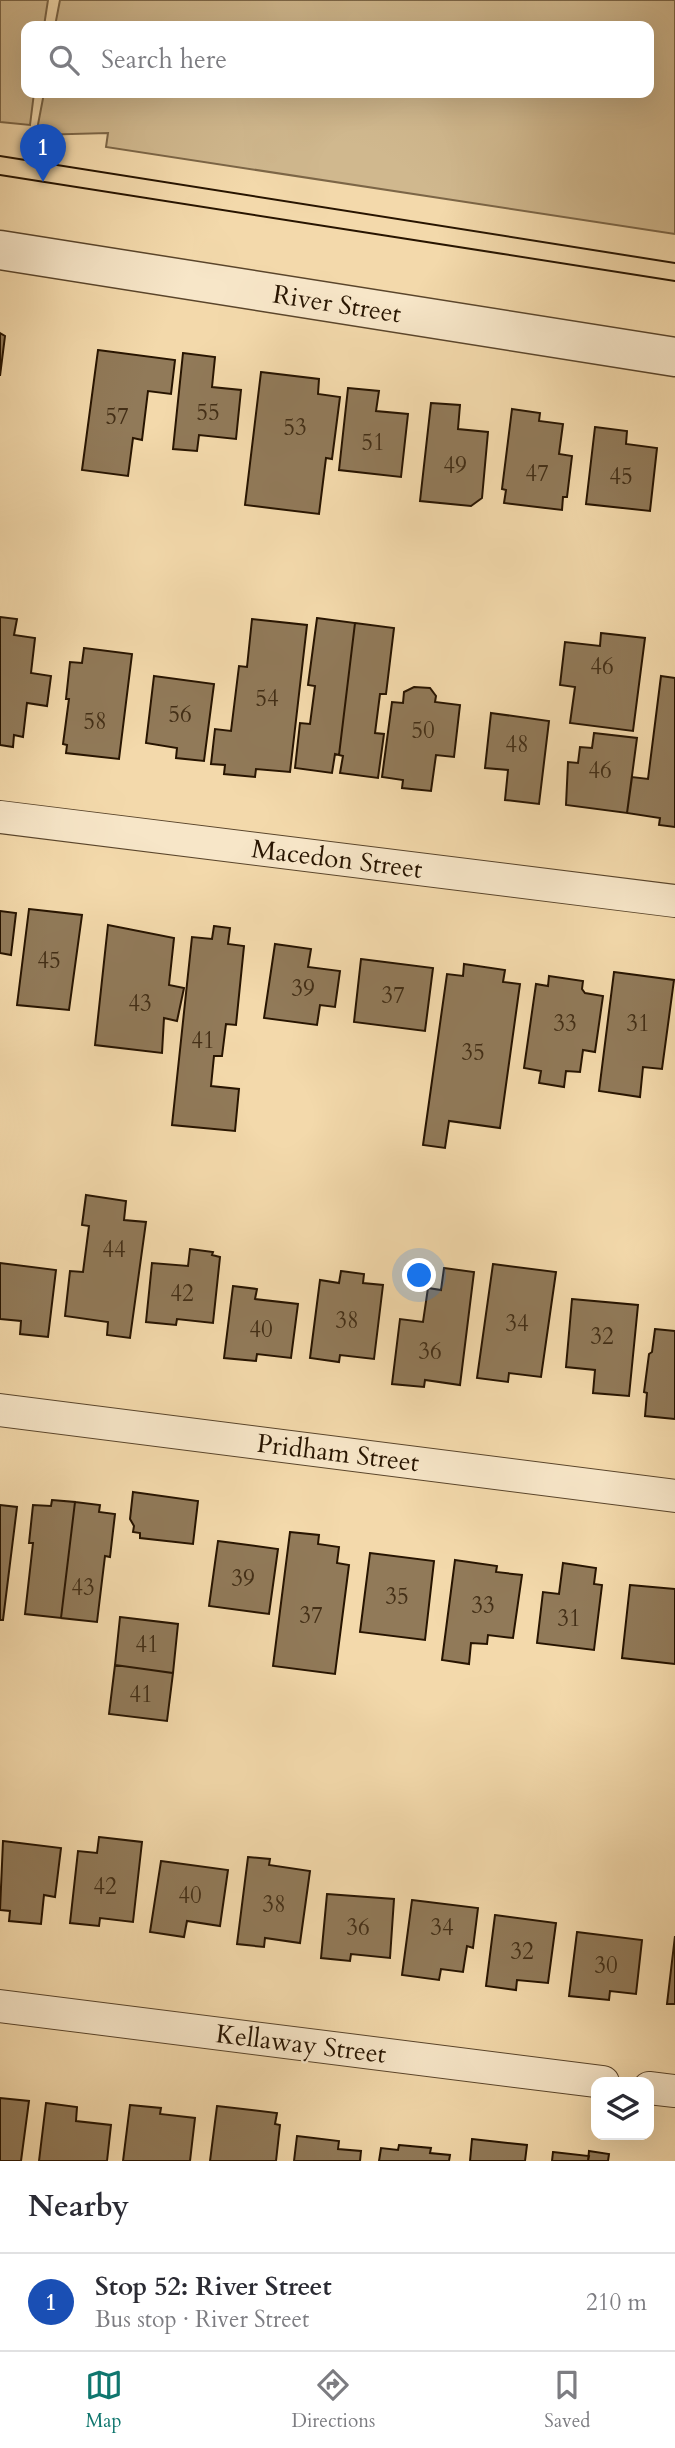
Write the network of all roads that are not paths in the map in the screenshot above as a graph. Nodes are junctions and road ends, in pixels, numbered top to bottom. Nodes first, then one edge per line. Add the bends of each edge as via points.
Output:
1 (0, 250) edge
2 (675, 357) edge
3 (0, 817) edge
4 (675, 901) edge
5 (0, 1410) edge
6 (675, 1496) edge
7 (0, 2006) edge
8 (591, 2080) edge
9 (654, 2089) edge
10 (675, 2091) edge

1 - 2 street, River Street
3 - 4 street, Macedon Street
5 - 6 street, Pridham Street
7 - 8 street, Kellaway Street
9 - 10 street

